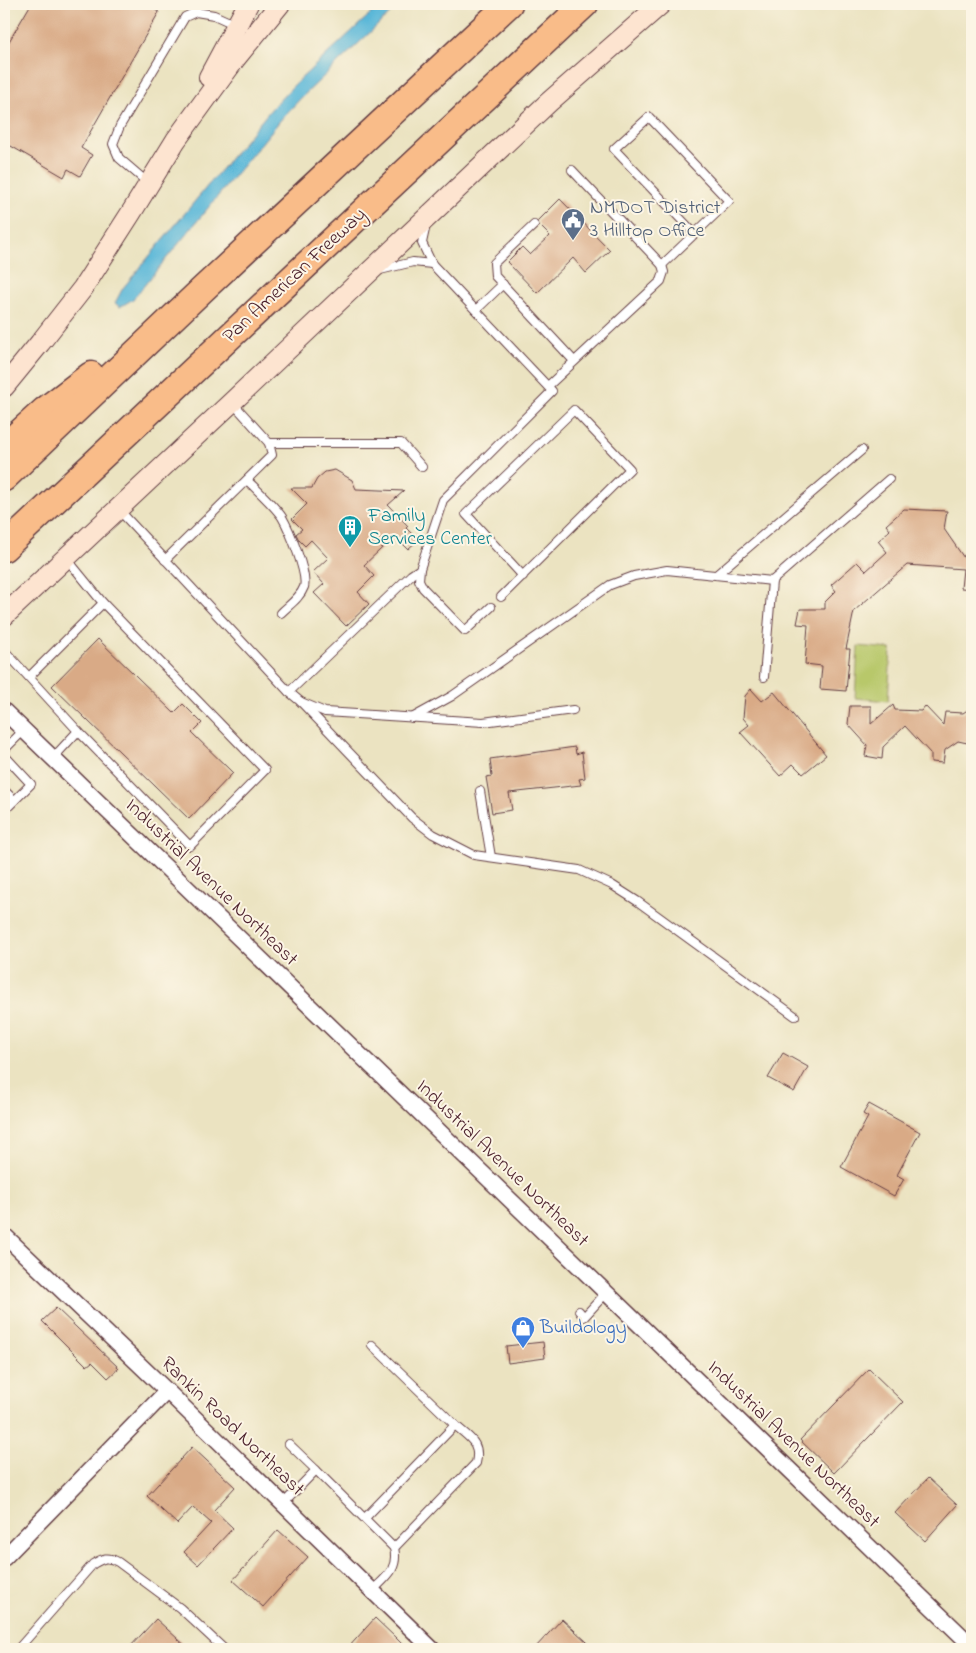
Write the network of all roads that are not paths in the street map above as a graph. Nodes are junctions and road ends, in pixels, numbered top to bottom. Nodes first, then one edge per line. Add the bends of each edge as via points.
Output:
1 (248, 4) edge
2 (280, 4) edge
3 (509, 4) edge
4 (585, 4) edge
5 (661, 4) edge
6 (237, 25) junction
7 (176, 140) junction
8 (572, 170) dead end
9 (149, 184) junction
10 (428, 216) junction
11 (534, 225) dead end
12 (695, 234) junction
13 (432, 264) junction
14 (662, 265) junction
15 (366, 274) junction
16 (503, 284) junction
17 (202, 290) junction
18 (476, 310) junction
19 (574, 361) junction
20 (548, 386) junction
21 (4, 387) edge
22 (232, 402) junction
23 (269, 443) junction
24 (4, 447) edge
25 (862, 450) dead end
26 (422, 466) dead end
27 (4, 478) edge
28 (889, 478) dead end
29 (247, 480) junction
30 (117, 509) junction
31 (5, 547) edge
32 (65, 558) junction
33 (165, 560) junction
34 (420, 569) junction
35 (716, 574) junction
36 (523, 576) junction
37 (772, 581) junction
38 (501, 598) dead end
39 (103, 603) junction
40 (491, 607) dead end
41 (281, 613) dead end
42 (4, 616) edge
43 (4, 650) edge
44 (29, 677) junction
45 (764, 677) dead end
46 (289, 692) junction
47 (301, 702) junction
48 (573, 710) dead end
49 (4, 711) edge
50 (412, 718) junction
51 (24, 730) junction
52 (78, 731) junction
53 (4, 750) edge
54 (4, 755) edge
55 (52, 758) junction
56 (4, 790) edge
57 (480, 791) dead end
58 (14, 800) junction
59 (4, 811) edge
60 (491, 857) junction
61 (795, 1016) dead end
62 (4, 1235) edge
63 (606, 1292) junction
64 (580, 1311) dead end
65 (372, 1346) dead end
66 (167, 1391) junction
67 (455, 1425) junction
68 (289, 1444) dead end
69 (316, 1470) junction
70 (283, 1504) junction
71 (364, 1518) junction
72 (394, 1548) junction
73 (4, 1558) edge
74 (372, 1591) junction
75 (972, 1646) edge
76 (18, 1649) edge
77 (224, 1649) edge
78 (432, 1649) edge

1 - 6 main road
2 - 7 main road
3 - 17 highway
4 - 31 highway, Pan American Freeway
5 - 10 main road via 549,102
6 - 7 main road
6 - 9 lane via 214,15 196,12 185,17 120,126 113,144 119,158
7 - 9 main road
8 - 14 lane
9 - 21 main road via 83,288
10 - 13 lane via 422,243
10 - 15 main road
11 - 16 lane via 494,263 495,276
12 - 12 lane via 729,201 649,117 614,150
12 - 14 lane
13 - 15 lane via 414,262
13 - 18 lane
14 - 19 lane via 661,281
15 - 22 main road
16 - 18 lane
16 - 19 lane
17 - 24 highway via 45,410
17 - 27 highway
18 - 20 lane
19 - 20 lane
20 - 34 lane via 552,391 443,500
22 - 23 lane
22 - 30 main road
23 - 26 lane via 401,443
23 - 29 lane via 272,455
25 - 35 lane
28 - 37 lane
29 - 33 lane
29 - 41 lane via 282,517 301,562 305,580 303,589
30 - 32 main road
30 - 33 lane
32 - 39 lane
32 - 42 main road
33 - 46 lane
34 - 40 lane via 419,580 423,588 465,631
34 - 46 lane
35 - 37 lane
35 - 50 lane via 667,570 634,576 610,585 452,696
36 - 36 lane via 630,469 574,410 466,514
36 - 38 lane
37 - 45 lane
39 - 44 lane
39 - 52 lane via 265,770 190,846
43 - 44 lane
44 - 52 lane
46 - 47 lane
47 - 50 lane via 325,712
47 - 60 lane via 412,818 433,834 474,855
48 - 50 lane via 483,722
49 - 51 street, Industrial Avenue Northeast
51 - 53 lane
51 - 55 street, Industrial Avenue Northeast
52 - 55 lane
54 - 58 lane via 31,784
55 - 63 street, Industrial Avenue Northeast
56 - 58 lane
57 - 60 lane
58 - 59 lane
60 - 61 lane via 580,870 612,885
62 - 66 street, Rankin Road Northeast
63 - 64 lane via 584,1317
63 - 75 street, Industrial Avenue Northeast
65 - 67 lane
66 - 70 street, Rankin Road Northeast
66 - 73 street
67 - 71 lane
67 - 72 lane via 476,1445 476,1463
68 - 69 lane
69 - 70 lane
69 - 71 lane
70 - 74 street, Rankin Road Northeast
71 - 72 lane
72 - 74 lane via 394,1568
74 - 78 street, Rankin Road Northeast
76 - 77 lane via 93,1564 103,1558 112,1559 126,1568 180,1608

